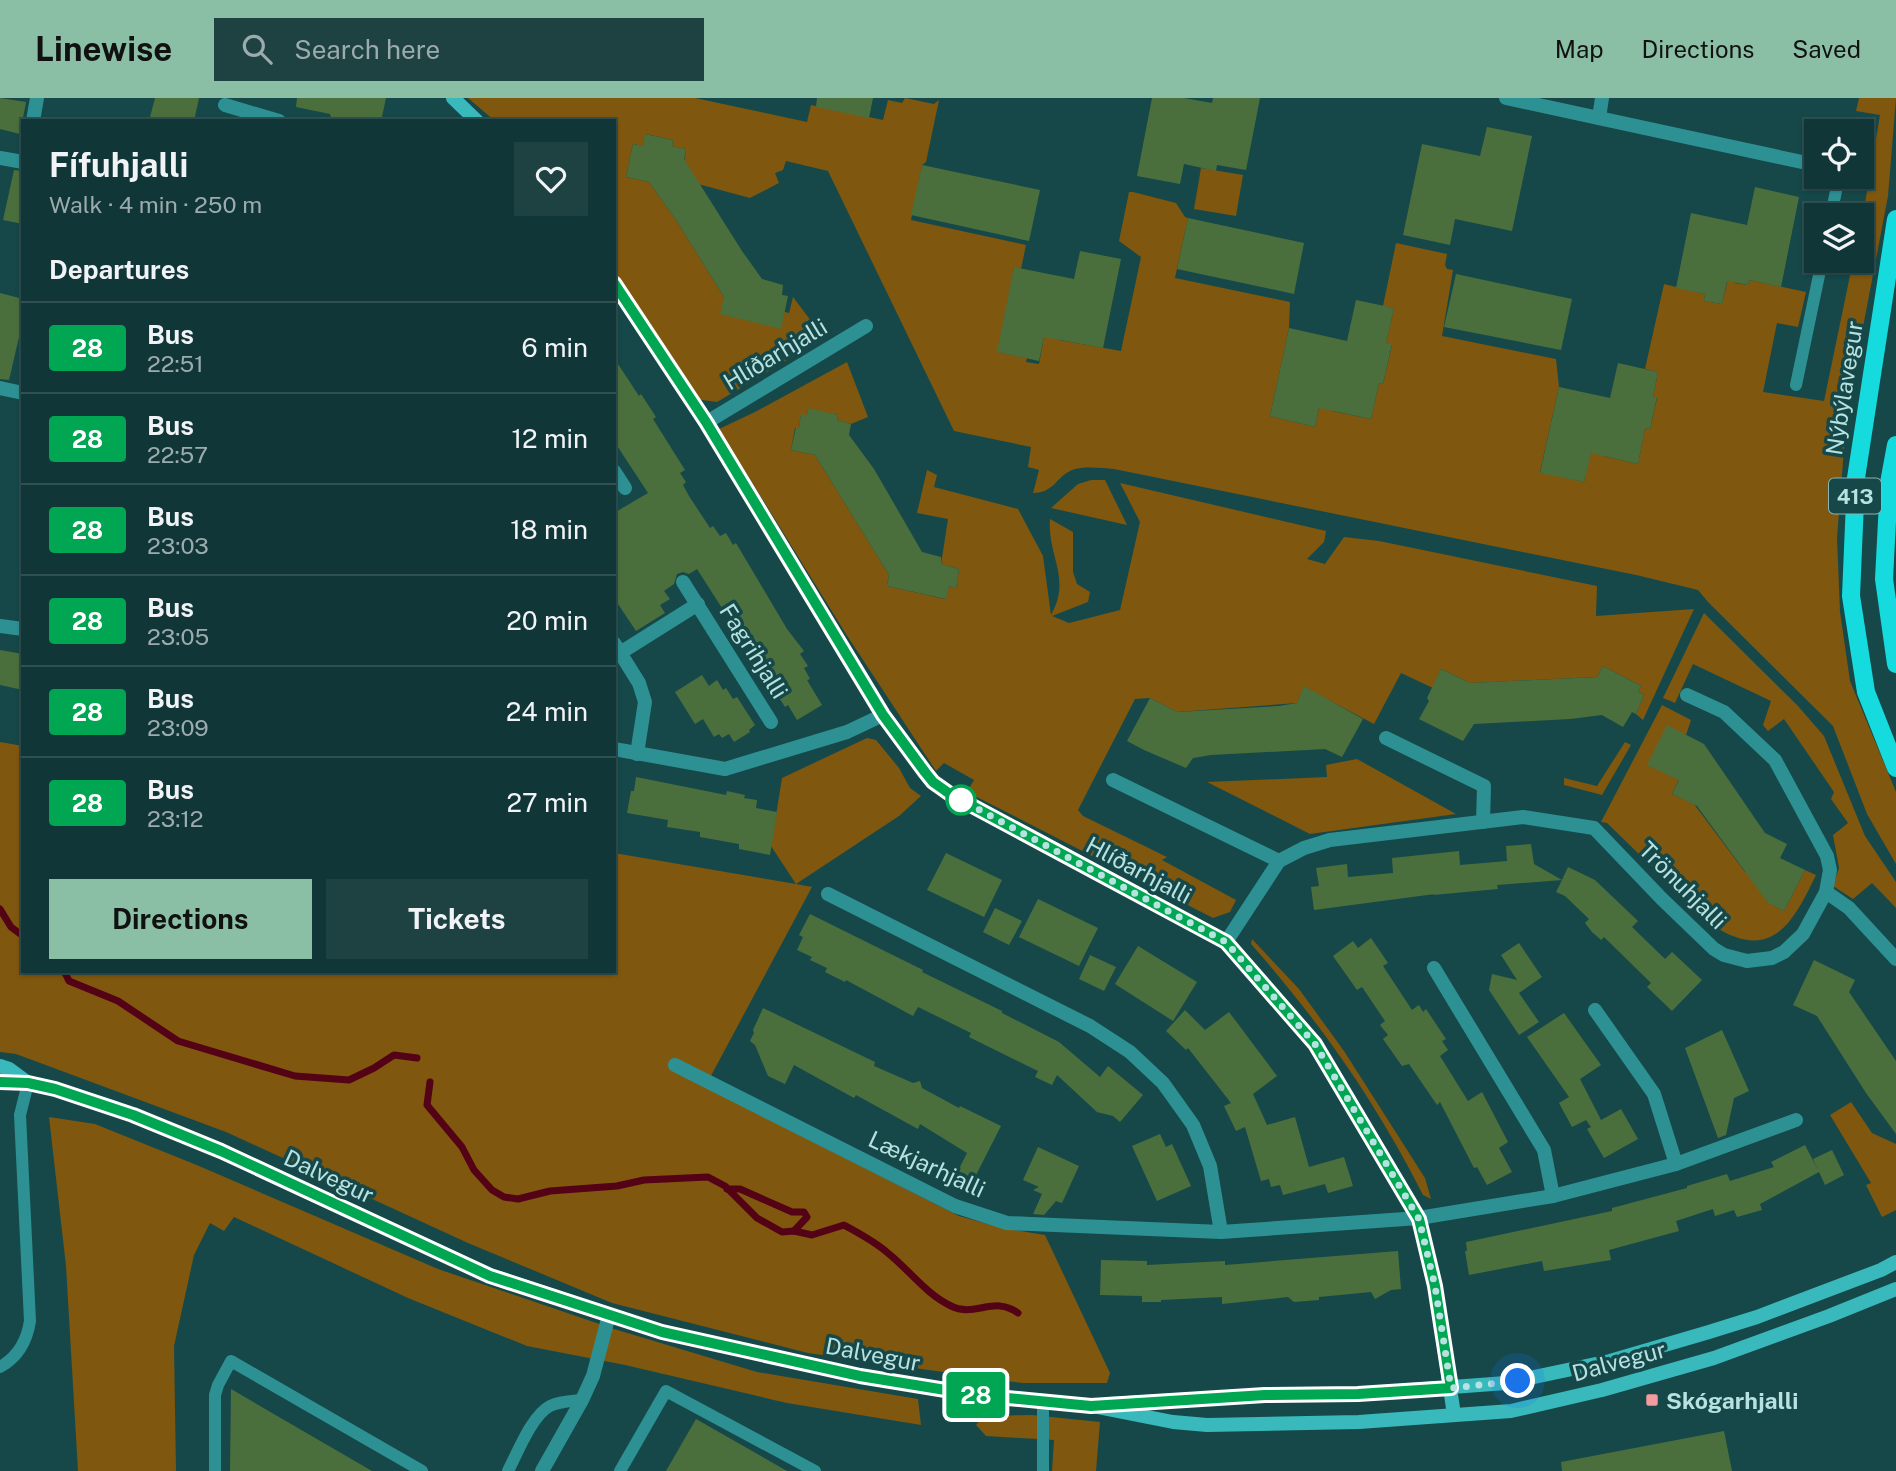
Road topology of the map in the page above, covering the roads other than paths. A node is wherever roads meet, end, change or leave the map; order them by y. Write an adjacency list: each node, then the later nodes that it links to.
1 (37, 98): 8 (street)
2 (453, 98): 9 (street)
3 (1506, 98): 7 (street)
4 (1602, 98): 7 (street)
5 (225, 105): 6 (street)
6 (259, 118)
7 (1599, 118): 12 (street)
8 (33, 119)
9 (475, 119)
10 (0, 158): 11 (street)
11 (21, 162)
12 (1804, 162)
13 (1896, 219): 36 (main road, Nýbýlavegur / 413)
14 (1820, 273): 17 (lane)
15 (616, 286): 20 (street, Hlíðarhjalli)
16 (866, 326): 20 (street, Hlíðarhjalli)
17 (1796, 386)
18 (0, 388): 19 (street)
19 (21, 393)
20 (706, 422): 31 (street, Hlíðarhjalli)
21 (1896, 445): 29 (main road, 413)
22 (616, 474): 23 (street)
23 (625, 488)
24 (683, 582): 25 (street, Fagrihjalli)
25 (698, 604): 28 (street, Fagrihjalli); 32 (street, Fagrihjalli)
26 (0, 626): 27 (street)
27 (21, 629)
28 (617, 648): 35 (street, Fagrihjalli)
29 (1896, 664)
30 (1687, 695): 40 (street, Trönuhjalli)
31 (883, 715): 35 (street); 42 (street, Hlíðarhjalli)
32 (771, 722)
33 (1386, 738): 38 (street)
34 (616, 749): 35 (street)
35 (637, 754)
36 (1896, 768)
37 (1113, 780): 39 (street)
38 (1483, 822): 39 (street, Trönuhjalli); 40 (street, Trönuhjalli)
39 (1279, 861): 42 (street)
40 (1826, 892): 43 (street)
41 (828, 894): 54 (street)
42 (1226, 942): 53 (street, Hlíðarhjalli)
43 (1896, 959)
44 (1434, 968): 52 (street)
45 (1595, 1010): 51 (street)
46 (675, 1065): 54 (street, Lækjarhjalli)
47 (0, 1066): 49 (street, Dalvegur)
48 (0, 1082): 49 (street, Dalvegur)
49 (28, 1083): 57 (street, Dalvegur); 58 (lane)
50 (1796, 1120): 51 (street)
51 (1676, 1164): 52 (street)
52 (1553, 1196): 53 (street)
53 (1419, 1219): 54 (street, Lækjarhjalli); 59 (street, Hlíðarhjalli)
54 (1221, 1232)
55 (1896, 1262): 59 (street, Dalvegur)
56 (1896, 1289): 63 (street, Dalvegur)
57 (610, 1315): 60 (street); 61 (street, Dalvegur)
58 (0, 1367)
59 (1451, 1388): 62 (street, Dalvegur); 63 (street, Hlíðarhjalli)
60 (582, 1401): 64 (street); 67 (lane)
61 (1042, 1401): 62 (street, Dalvegur); 70 (lane)
62 (1091, 1406): 63 (street, Dalvegur)
63 (1454, 1415)
64 (548, 1469)
65 (215, 1471): 66 (lane)
66 (422, 1471)
67 (508, 1471)
68 (620, 1471): 69 (lane)
69 (815, 1471)
70 (1044, 1471)

